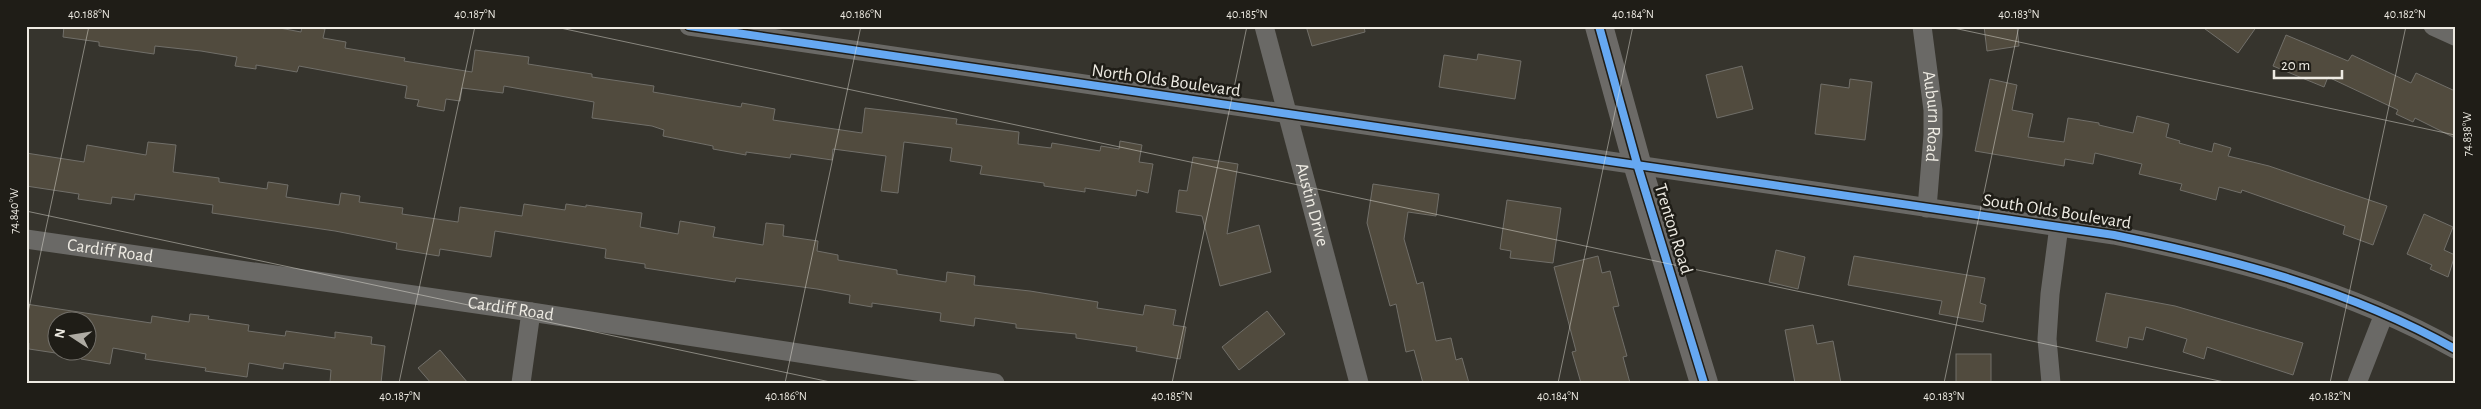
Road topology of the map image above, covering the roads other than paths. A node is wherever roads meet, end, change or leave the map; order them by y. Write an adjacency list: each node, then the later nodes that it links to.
1 (689, 26): 7 (street, North Olds Boulevard)
2 (1264, 26): 7 (street, Austin Drive)
3 (1599, 26): 8 (main road, Trenton Road)
4 (1922, 26): 9 (street, Auburn Road)
5 (2434, 26): 6 (street)
6 (2455, 36)
7 (1286, 114): 8 (street, North Olds Boulevard); 17 (street, Austin Drive)
8 (1638, 167): 9 (street, South Olds Boulevard); 18 (main road, Trenton Road)
9 (1927, 208): 10 (street, South Olds Boulevard)
10 (2059, 226): 13 (street, South Olds Boulevard); 19 (street)
11 (26, 239): 12 (street, Cardiff Road)
12 (531, 312): 15 (street); 16 (street, Cardiff Road)
13 (2384, 314): 14 (street, South Olds Boulevard); 20 (street)
14 (2455, 349)
15 (521, 383)
16 (996, 383)
17 (1359, 383)
18 (1704, 383)
19 (2050, 383)
20 (2357, 383)

